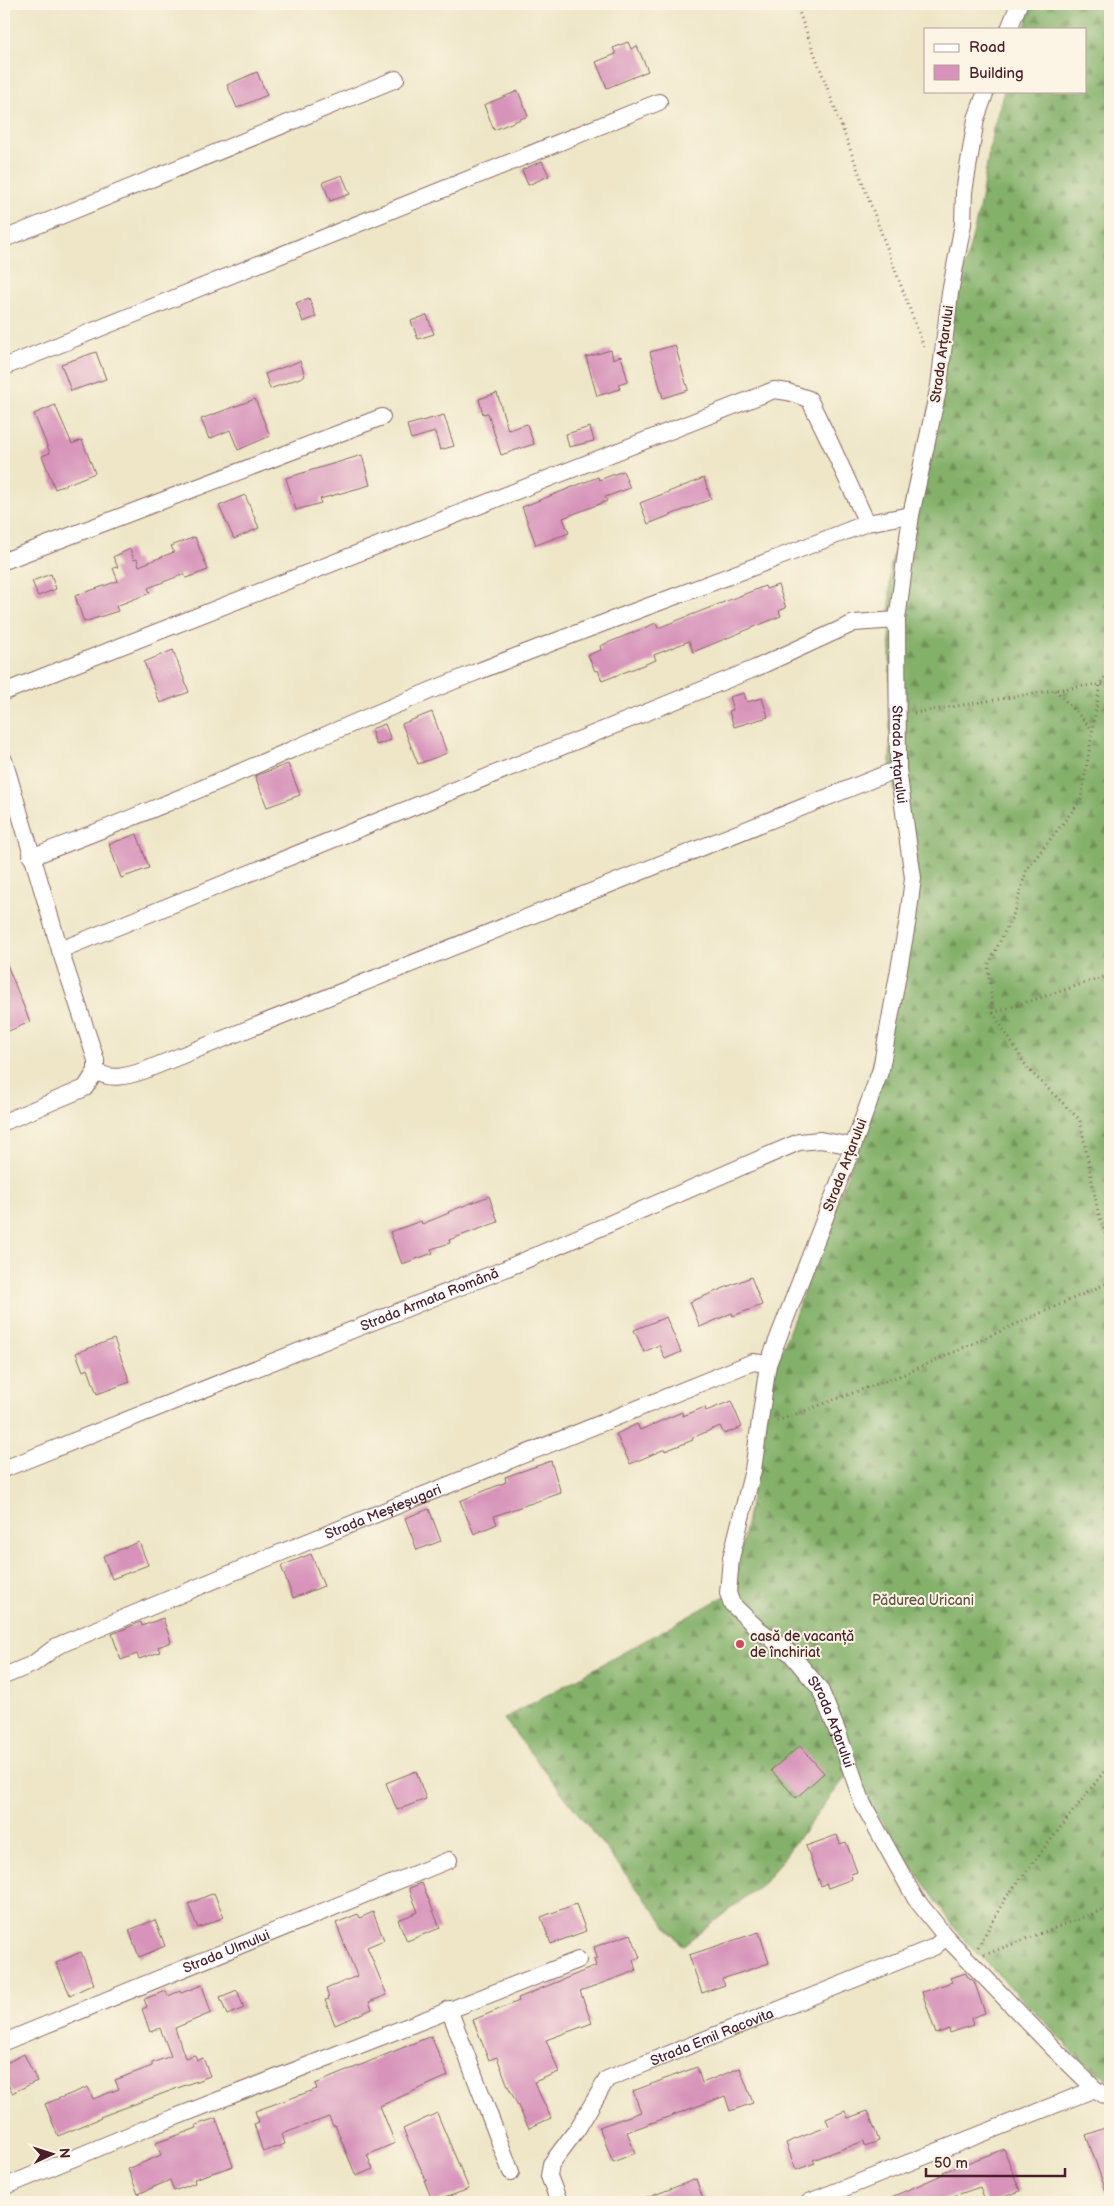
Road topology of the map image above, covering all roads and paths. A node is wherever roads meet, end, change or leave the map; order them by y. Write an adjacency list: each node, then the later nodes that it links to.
1 (796, 4): 8 (path)
2 (1019, 4): 3 (street)
3 (1009, 28)
4 (396, 79): 7 (street)
5 (986, 92): 11 (street, Strada Arțarului)
6 (659, 102): 9 (street)
7 (4, 239)
8 (928, 358)
9 (4, 367)
10 (382, 417): 13 (street)
11 (911, 516): 12 (street); 14 (street, Strada Arțarului)
12 (867, 523): 19 (street); 24 (street)
13 (4, 561)
14 (897, 620): 20 (street, Strada Arțarului); 25 (street)
15 (1110, 669): 16 (path)
16 (1100, 684): 17 (path); 18 (path); 21 (path)
17 (1110, 687)
18 (1055, 690): 20 (path); 21 (path)
19 (4, 692)
20 (898, 715): 23 (street, Strada Arțarului)
21 (1093, 730): 27 (path)
22 (4, 760): 24 (street)
23 (898, 768): 28 (street); 30 (street, Strada Arțarului)
24 (31, 857): 25 (street)
25 (60, 950): 28 (street)
26 (1110, 975): 27 (path)
27 (993, 1013): 31 (path)
28 (96, 1071): 29 (street)
29 (4, 1122)
30 (854, 1146): 33 (street, Strada Arțarului); 35 (street, Strada Armata Română)
31 (1110, 1248)
32 (1110, 1282): 34 (path)
33 (768, 1364): 34 (street, Strada Arțarului); 36 (street, Strada Meșteșugari)
34 (760, 1427): 40 (street, Strada Arțarului)
35 (4, 1469)
36 (4, 1676)
37 (1110, 1764): 42 (path)
38 (449, 1860): 44 (street, Strada Ulmului)
39 (1110, 1907): 42 (path)
40 (946, 1937): 42 (street, Strada Arțarului); 49 (street, Strada Emil Racovita)
41 (578, 1960): 43 (street)
42 (970, 1960): 45 (street, Strada Arțarului)
43 (449, 2009): 47 (street); 48 (street)
44 (4, 2042)
45 (1094, 2089): 46 (street, Strada Arțarului); 50 (street)
46 (1110, 2099)
47 (511, 2172)
48 (4, 2187)
49 (559, 2202)
50 (809, 2202)

